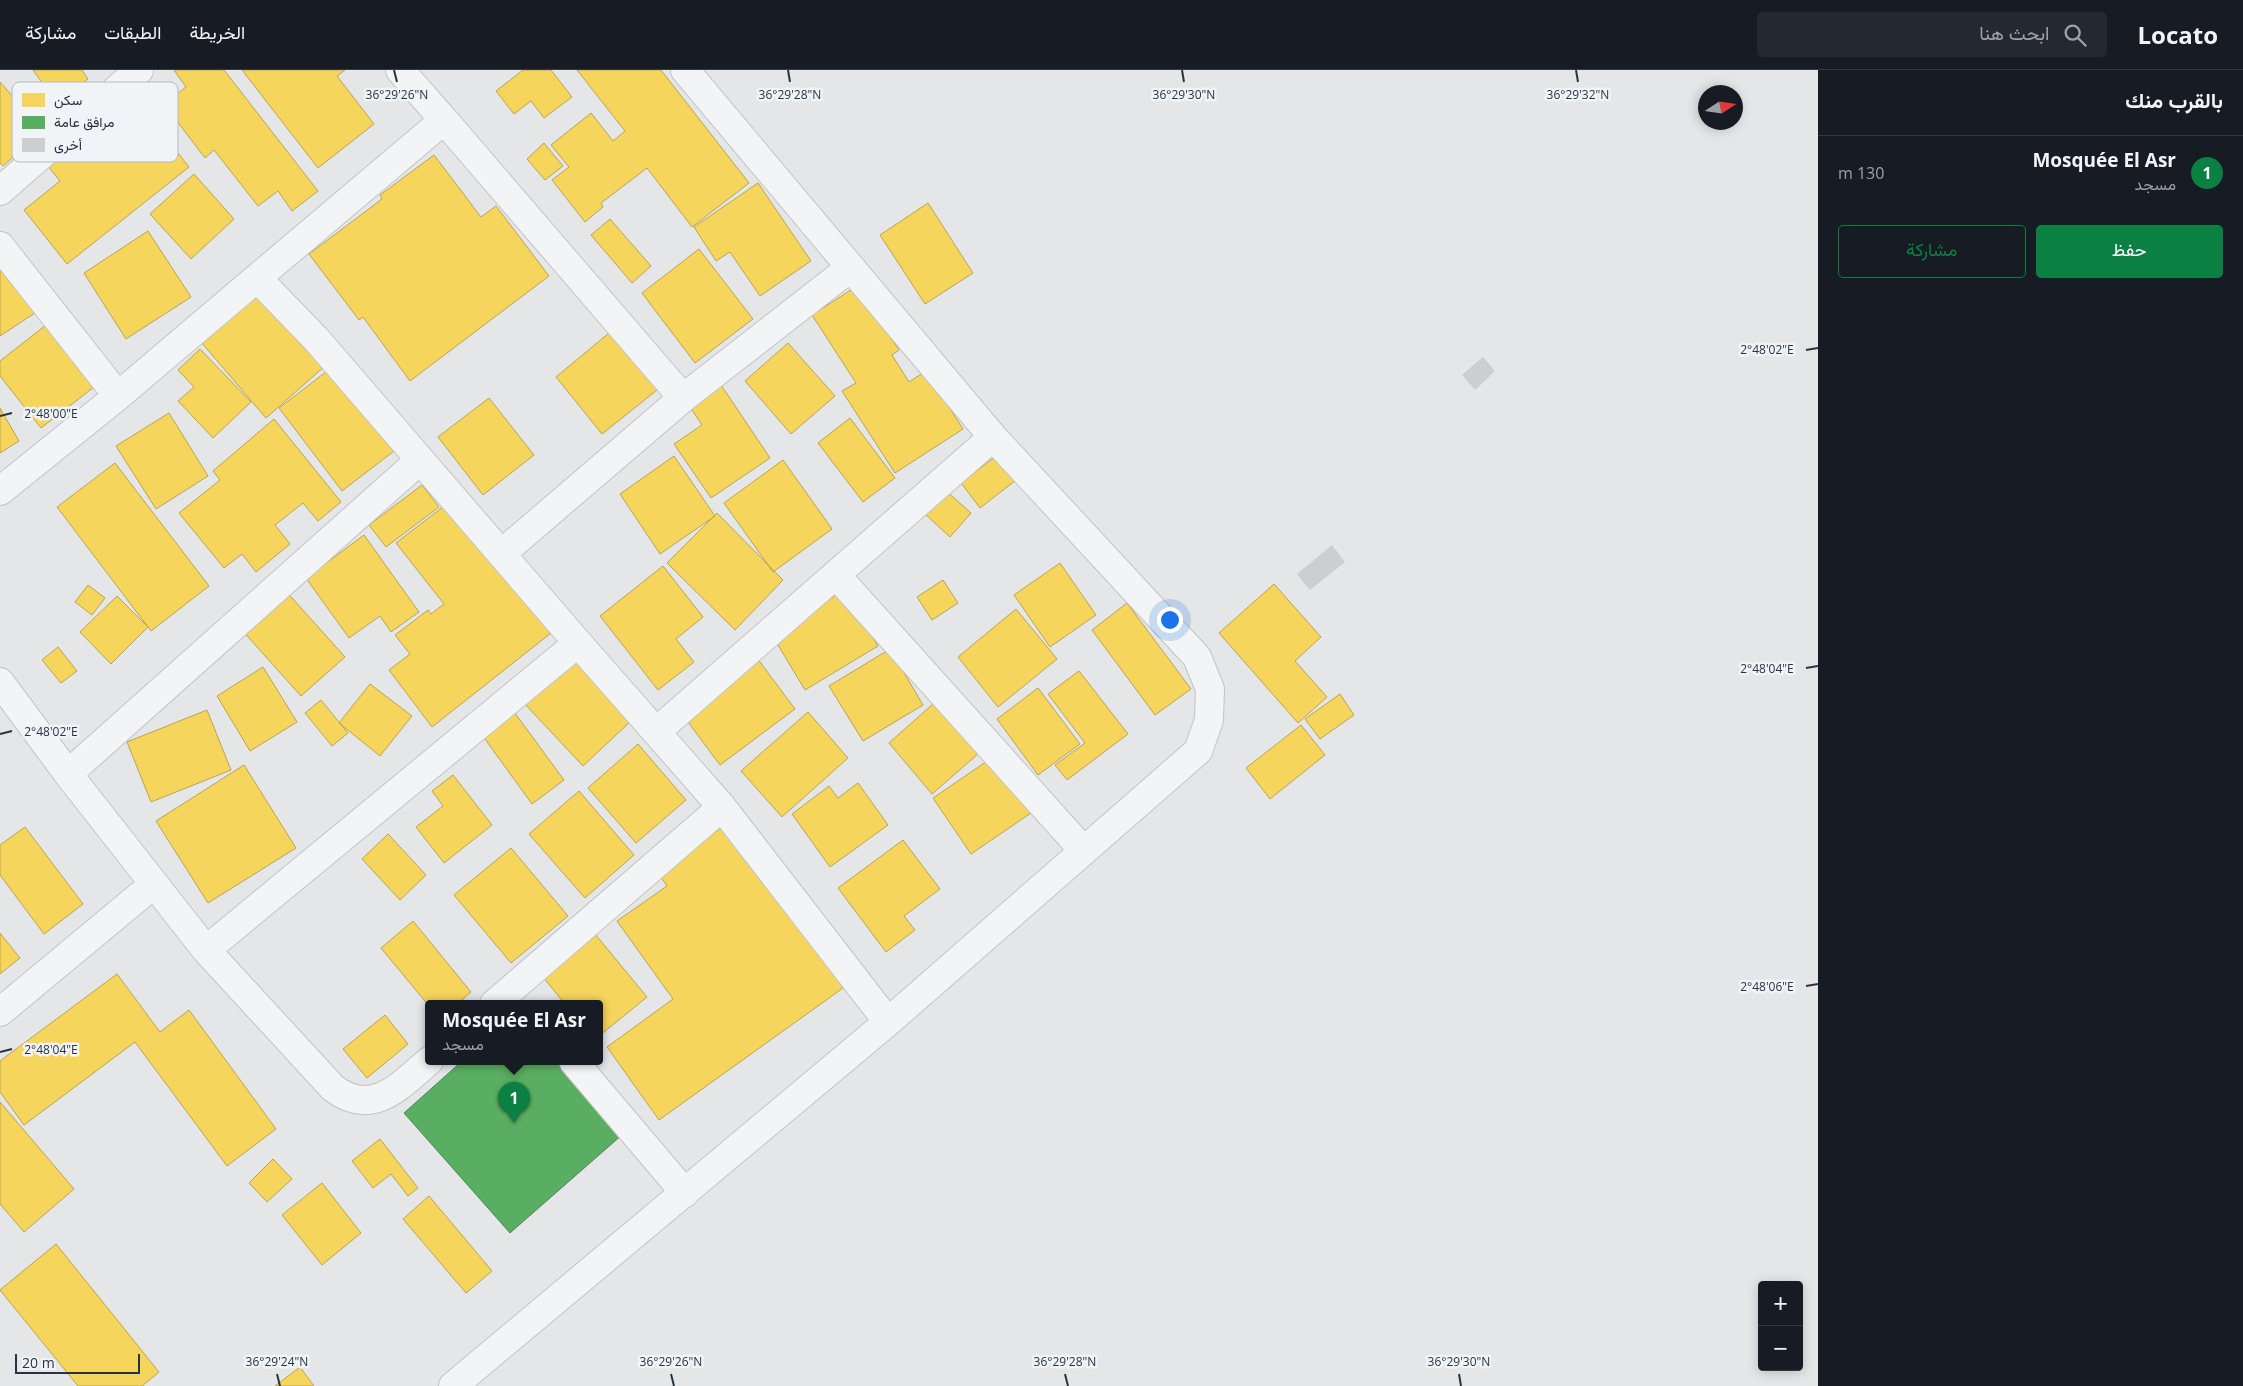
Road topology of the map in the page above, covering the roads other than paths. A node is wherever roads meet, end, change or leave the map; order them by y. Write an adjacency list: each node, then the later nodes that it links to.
1 (139, 70): 4 (street)
2 (400, 70): 5 (street)
3 (685, 70): 9 (street)
4 (125, 82)
5 (444, 120): 10 (street); 12 (street)
6 (33, 162): 7 (street)
7 (0, 191)
8 (0, 246): 11 (street)
9 (850, 268): 12 (street); 13 (street)
10 (257, 278): 11 (street); 14 (street)
11 (118, 396): 15 (street)
12 (683, 398): 16 (street)
13 (993, 437): 17 (street); 23 (street)
14 (420, 460): 16 (street); 21 (street)
15 (0, 491)
16 (501, 554): 18 (street)
17 (836, 575): 20 (street); 23 (street)
18 (578, 643): 20 (street); 25 (street)
19 (0, 682): 21 (street)
20 (657, 731): 22 (street)
21 (68, 774): 24 (street)
22 (722, 807): 26 (street); 28 (street)
23 (1084, 851): 28 (street)
24 (154, 884): 25 (street); 27 (street)
25 (206, 950): 29 (street)
26 (511, 999)
27 (0, 1012)
28 (888, 1022): 31 (street)
29 (425, 1064)
30 (577, 1065): 31 (street)
31 (685, 1193): 32 (street)
32 (453, 1386)

